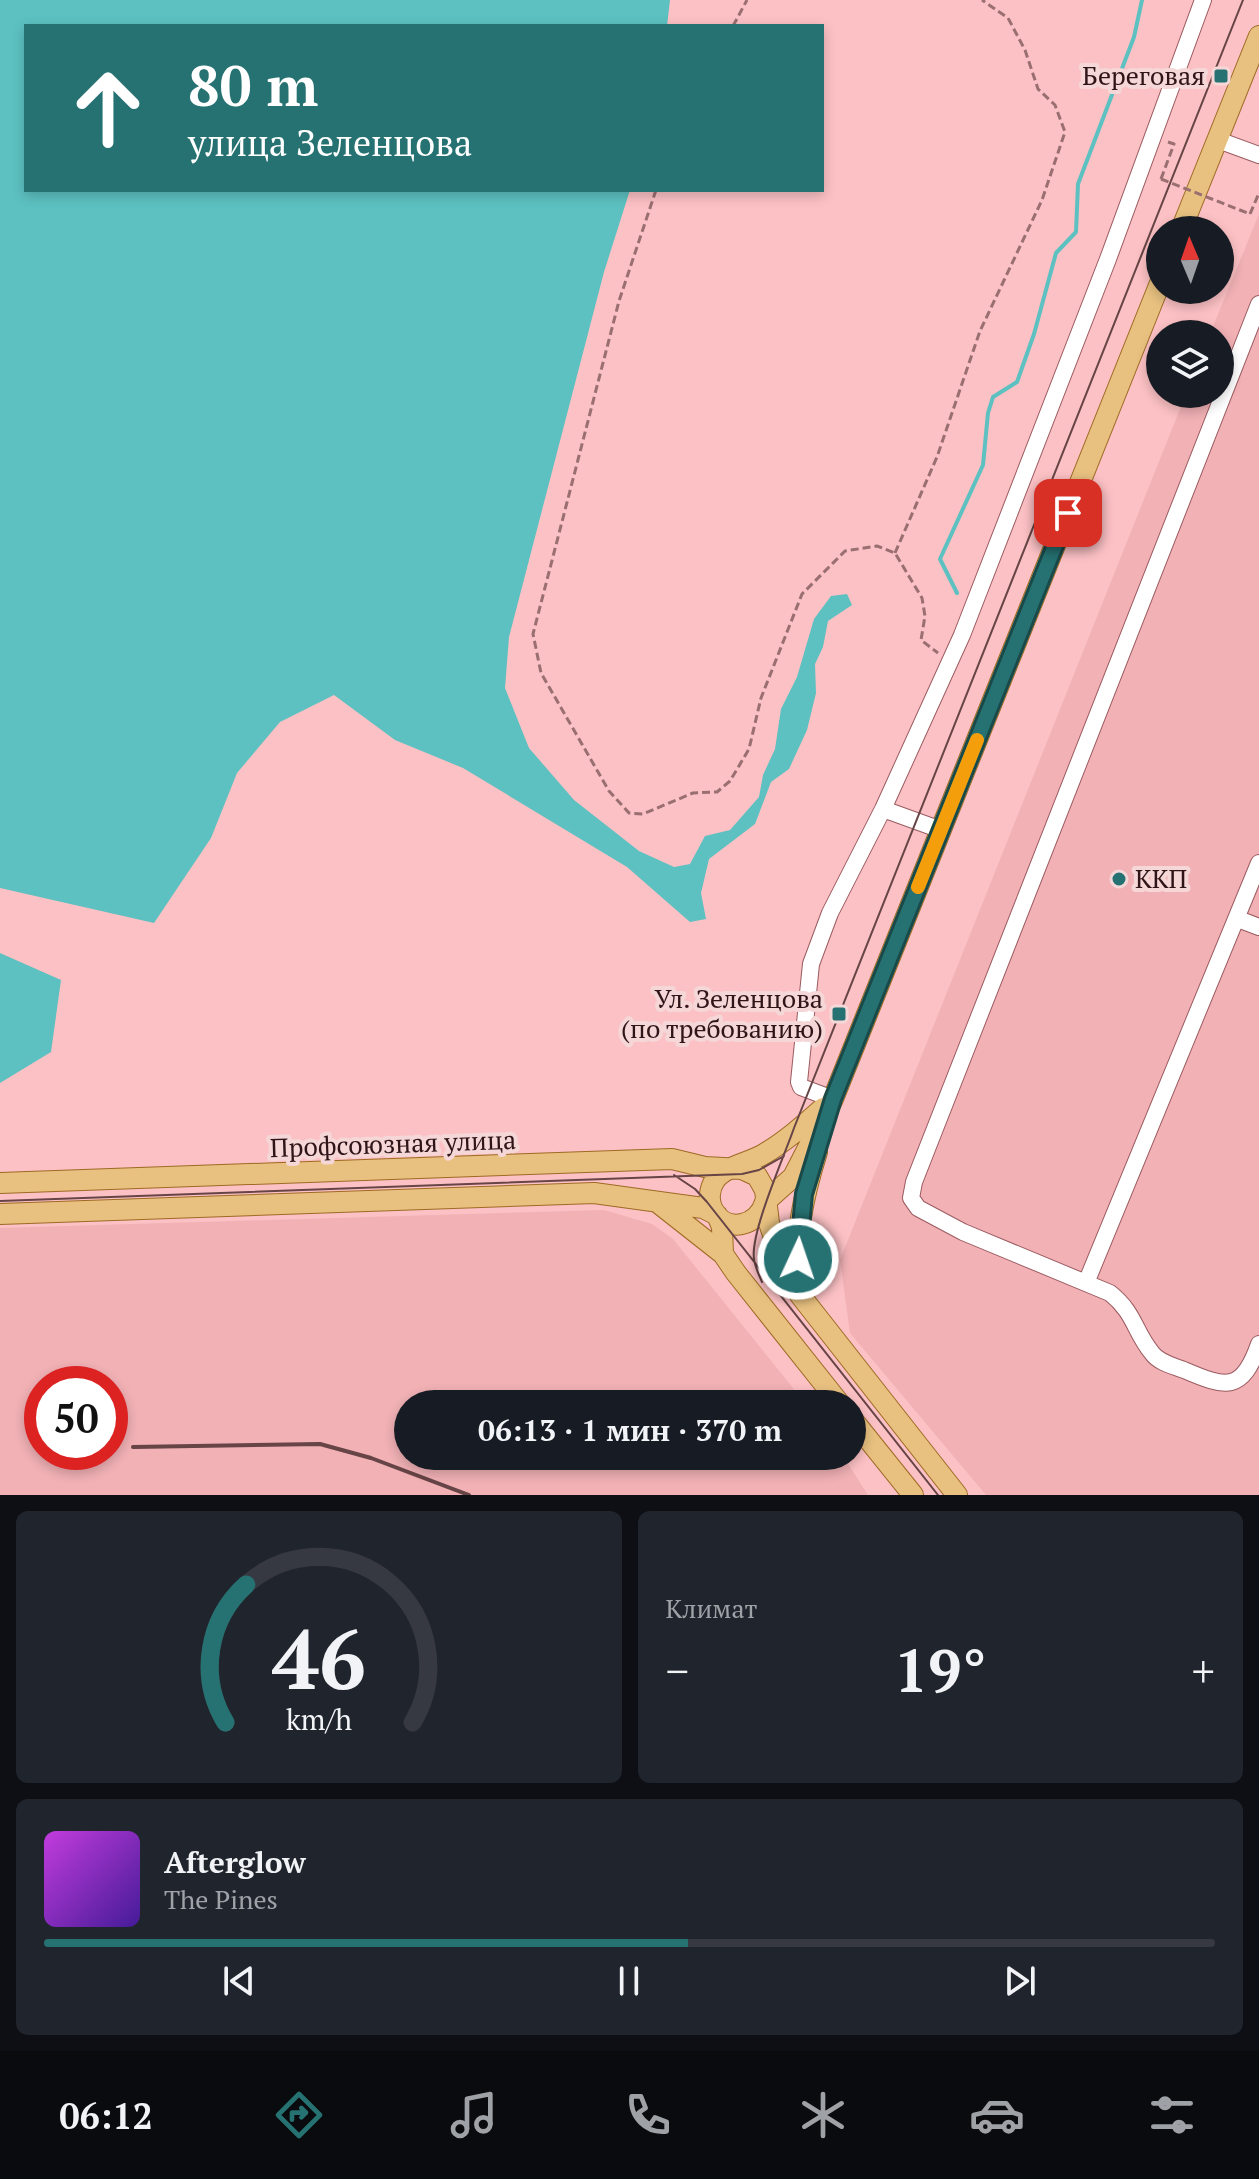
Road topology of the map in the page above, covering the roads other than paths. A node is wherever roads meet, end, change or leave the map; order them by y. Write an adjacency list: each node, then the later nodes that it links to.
1 (1203, 0): 8 (lane)
2 (1259, 36): 3 (main road)
3 (1218, 140): 4 (lane); 5 (main road)
4 (1259, 155)
5 (1187, 216)
6 (1152, 304): 9 (main road)
7 (1259, 304): 21 (lane)
8 (883, 809): 9 (lane); 13 (lane)
9 (941, 830): 13 (main road)
10 (1259, 863): 11 (lane)
11 (1238, 919): 12 (lane); 21 (lane)
12 (1259, 927)
13 (833, 1099): 14 (main road); 17 (main road); 22 (main road)
14 (732, 1169): 15 (main road, Профсоюзная улица); 17 (main road, Профсоюзная улица); 19 (main road)
15 (0, 1183)
16 (654, 1200): 18 (main road); 19 (main road); 20 (main road)
17 (765, 1204): 19 (main road); 22 (main road, Профсоюзная улица)
18 (0, 1214)
19 (717, 1215): 20 (main road)
20 (723, 1254): 24 (main road)
21 (1086, 1283): 23 (lane)
22 (800, 1295): 27 (main road, Профсоюзная улица)
23 (1259, 1344)
24 (829, 1390)
25 (866, 1436): 26 (main road)
26 (913, 1495)
27 (957, 1495)

